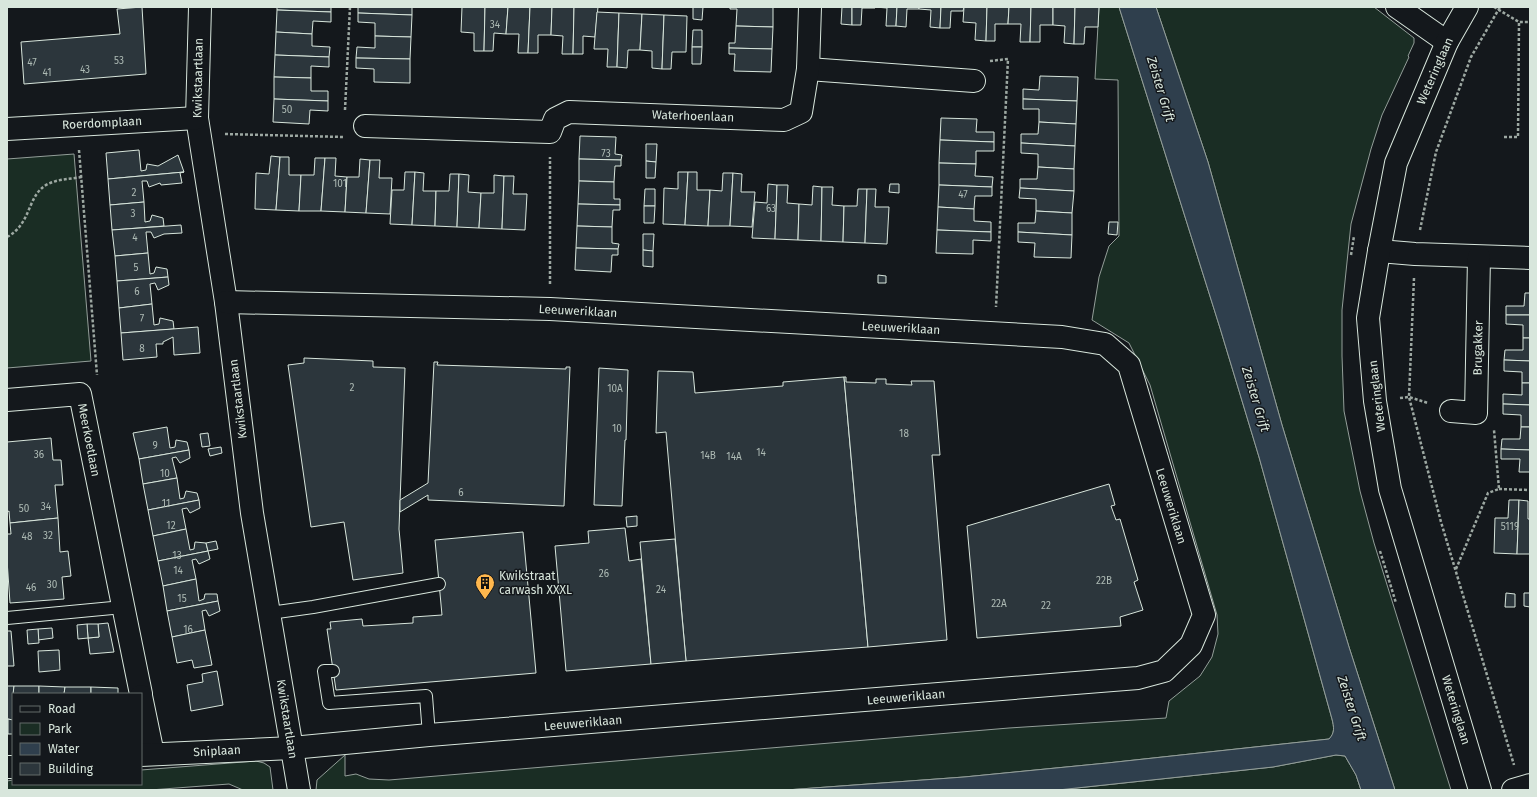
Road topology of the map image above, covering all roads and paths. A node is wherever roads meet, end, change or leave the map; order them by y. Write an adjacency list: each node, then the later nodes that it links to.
1 (200, 7): 14 (street, Kwikstaartlaan)
2 (350, 7): 12 (path)
3 (810, 7): 10 (street, Waterhoenlaan)
4 (1397, 7): 9 (street)
5 (1467, 7): 9 (street, Weteringlaan)
6 (1494, 7): 7 (path)
7 (1519, 22): 8 (path); 20 (path)
8 (1530, 22)
9 (1447, 42): 23 (street, Weteringlaan)
10 (808, 69): 11 (street); 18 (street, Waterhoenlaan)
11 (974, 81): 28 (path)
12 (344, 114)
13 (77, 125): 14 (street, Roerdomplaan); 16 (street, Roerdomplaan); 21 (path, Meerkoetlaan)
14 (198, 126): 19 (path); 26 (street, Kwikstaartlaan)
15 (365, 126): 18 (street); 19 (path)
16 (7, 129)
17 (344, 130): 19 (path)
18 (550, 132): 27 (path)
19 (343, 137)
20 (1504, 137)
21 (82, 177): 22 (path); 29 (path, Meerkoetlaan)
22 (7, 237)
23 (1379, 251): 24 (street); 31 (street, Weteringlaan)
24 (1479, 257): 25 (street); 33 (street, Brugakker)
25 (1530, 258)
26 (226, 302): 27 (street, Leeuweriklaan); 39 (street, Kwikstaartlaan)
27 (550, 309): 28 (street, Leeuweriklaan)
28 (994, 333): 44 (street, Leeuweriklaan)
29 (80, 394): 30 (street); 38 (street, Meerkoetlaan)
30 (7, 400)
31 (1375, 401): 32 (path); 49 (street, Weteringlaan)
32 (1451, 411): 33 (street)
33 (1476, 413): 34 (path)
34 (1499, 488): 35 (path); 36 (path)
35 (1530, 490)
36 (1456, 569)
37 (439, 584): 39 (lane)
38 (123, 607): 40 (lane); 42 (street, Meerkoetlaan)
39 (270, 613): 45 (street, Kwikstaartlaan)
40 (7, 618)
41 (333, 671): 44 (lane)
42 (141, 693)
43 (142, 705): 46 (street, Meerkoetlaan)
44 (429, 735): 45 (street, Leeuweriklaan)
45 (292, 748): 46 (street, Sniplaan); 48 (street, Kwikstaartlaan)
46 (147, 755)
47 (1530, 785): 50 (street)
48 (299, 790)
49 (1480, 790)
50 (1513, 790)

